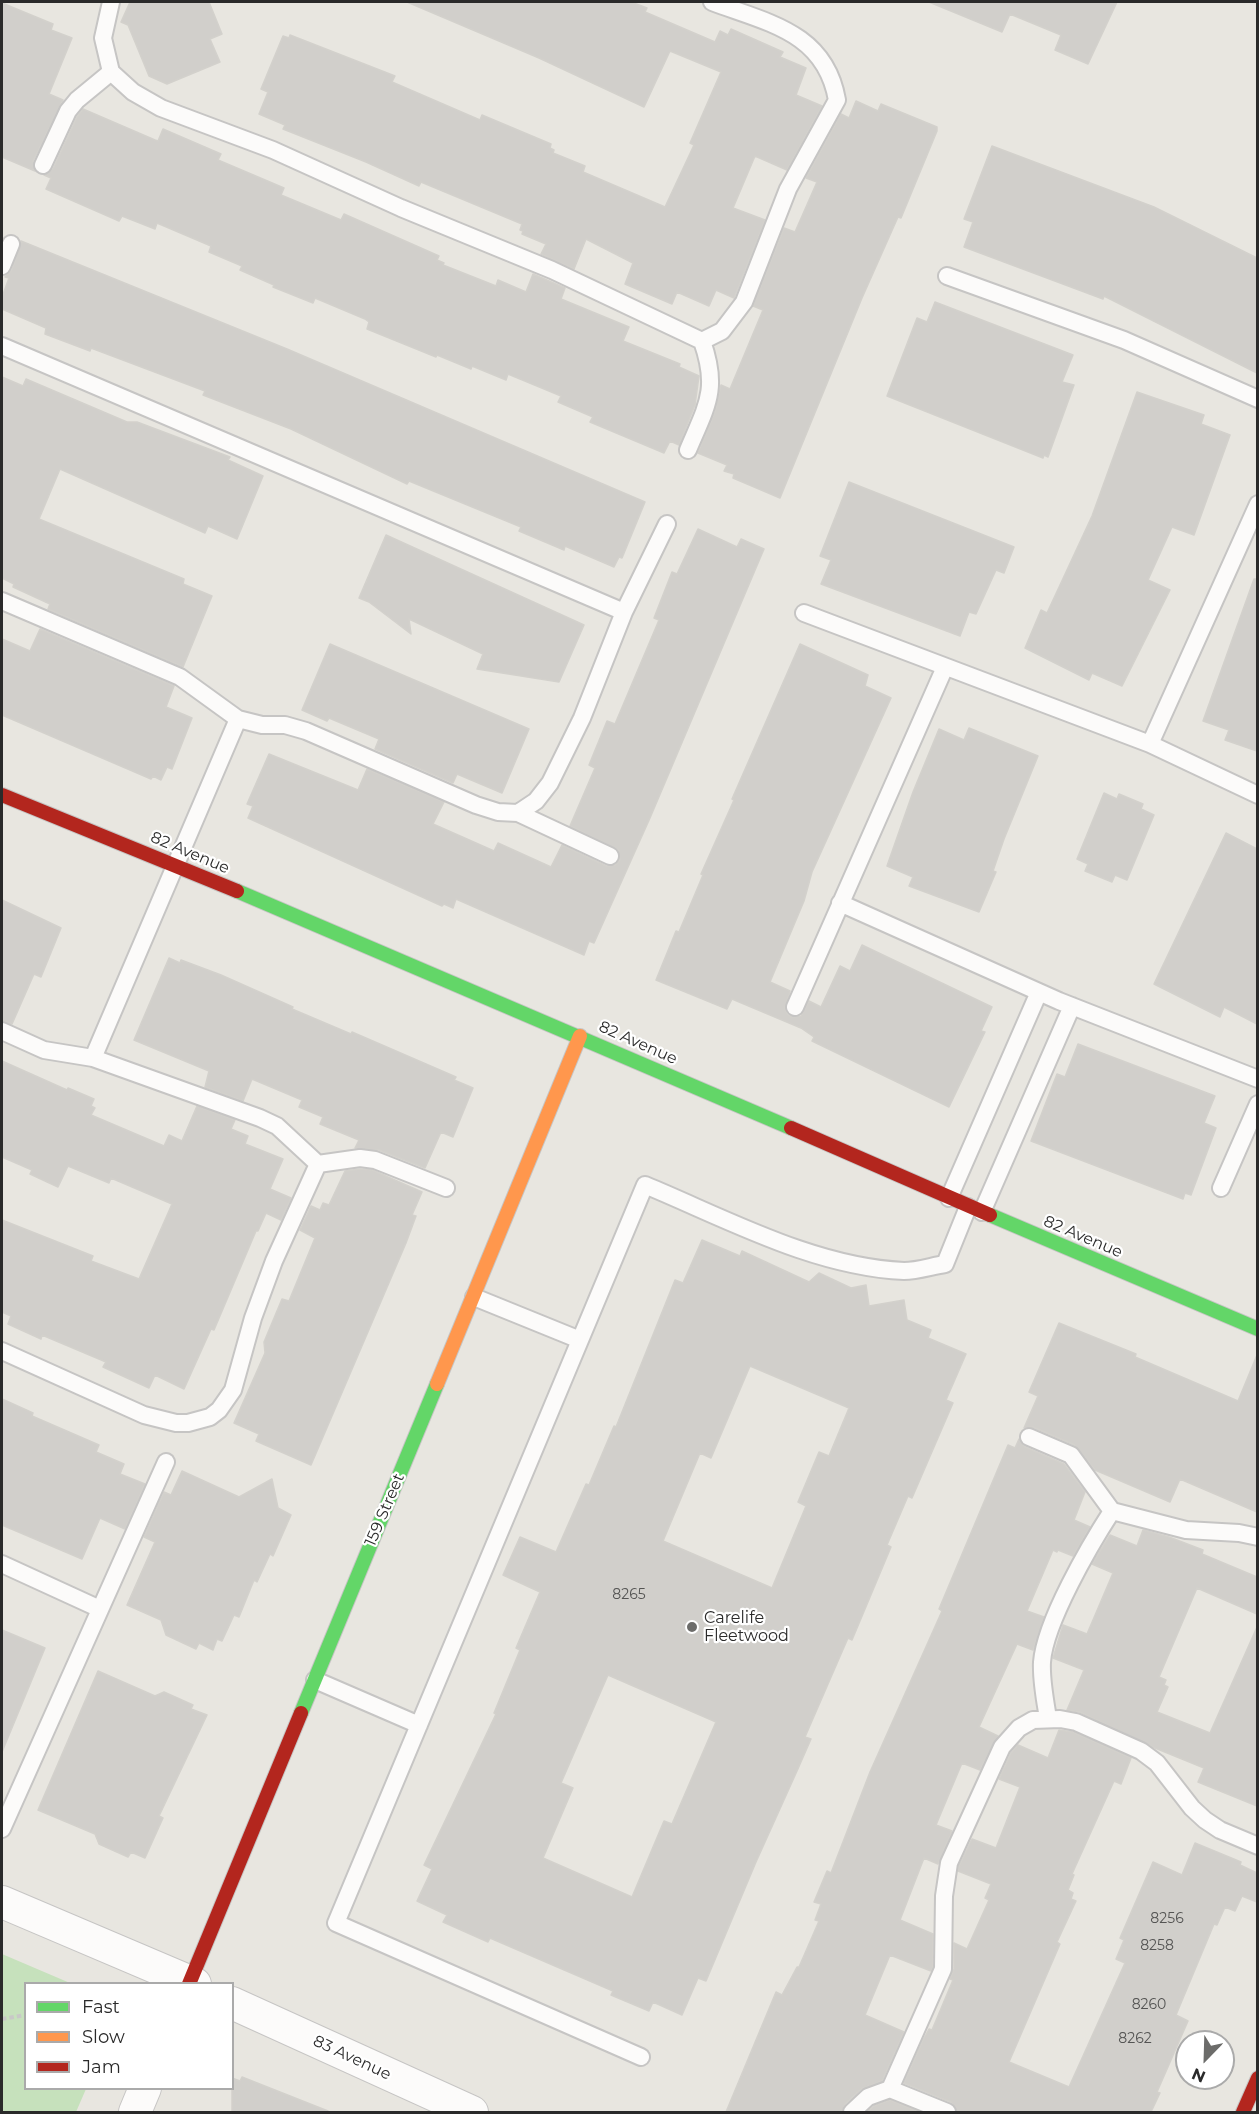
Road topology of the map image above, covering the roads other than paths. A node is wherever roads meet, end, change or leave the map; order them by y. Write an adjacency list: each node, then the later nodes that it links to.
1 (712, 2): 8 (lane)
2 (106, 3): 3 (lane)
3 (111, 72): 4 (lane); 8 (lane)
4 (43, 165)
5 (11, 244): 6 (lane)
6 (2, 266)
7 (947, 276): 10 (lane)
8 (702, 340): 11 (lane)
9 (2, 346): 15 (lane)
10 (1257, 399)
11 (688, 450)
12 (1257, 504): 19 (lane)
13 (667, 524): 15 (lane)
14 (2, 601): 18 (lane)
15 (624, 612): 22 (lane)
16 (804, 613): 17 (lane)
17 (945, 667): 19 (lane); 25 (lane)
18 (238, 719): 22 (lane); 24 (lane)
19 (1150, 744): 21 (lane)
20 (2, 795): 24 (street, 82 Avenue)
21 (1257, 795)
22 (518, 813): 23 (lane)
23 (610, 856)
24 (174, 865): 30 (street, 82 Avenue); 31 (lane)
25 (840, 903): 26 (lane); 28 (lane)
26 (1039, 992): 27 (lane); 37 (lane)
27 (1072, 1006): 32 (lane); 38 (lane)
28 (795, 1007)
29 (2, 1031): 31 (lane)
30 (580, 1036): 37 (street, 82 Avenue); 39 (street, 159 Street)
31 (93, 1058): 34 (lane)
32 (1257, 1079)
33 (1257, 1104): 36 (lane)
34 (318, 1164): 35 (lane); 42 (lane)
35 (446, 1188)
36 (1221, 1188)
37 (949, 1198): 38 (street, 82 Avenue)
38 (975, 1210): 40 (street, 82 Avenue); 41 (lane)
39 (474, 1297): 41 (lane); 49 (street, 159 Street)
40 (1257, 1329)
41 (580, 1340): 51 (lane)
42 (2, 1351)
43 (1029, 1437): 45 (lane)
44 (166, 1462): 48 (lane)
45 (1112, 1511): 46 (lane); 50 (lane)
46 (1257, 1537)
47 (2, 1564): 48 (lane)
48 (100, 1609): 52 (lane)
49 (315, 1680): 51 (lane); 56 (street, 159 Street)
50 (1048, 1718): 53 (lane); 60 (lane)
51 (419, 1725): 58 (lane)
52 (2, 1828)
53 (1257, 1846)
54 (2, 1902): 55 (street)
55 (189, 1982)
56 (191, 1982)
57 (234, 2004): 63 (street, 83 Avenue)
58 (641, 2057)
59 (1257, 2078): 66 (street)
60 (890, 2089): 64 (lane); 65 (lane)
61 (144, 2090): 62 (street)
62 (135, 2112)
63 (472, 2112)
64 (852, 2112)
65 (947, 2112)
66 (1243, 2112)

